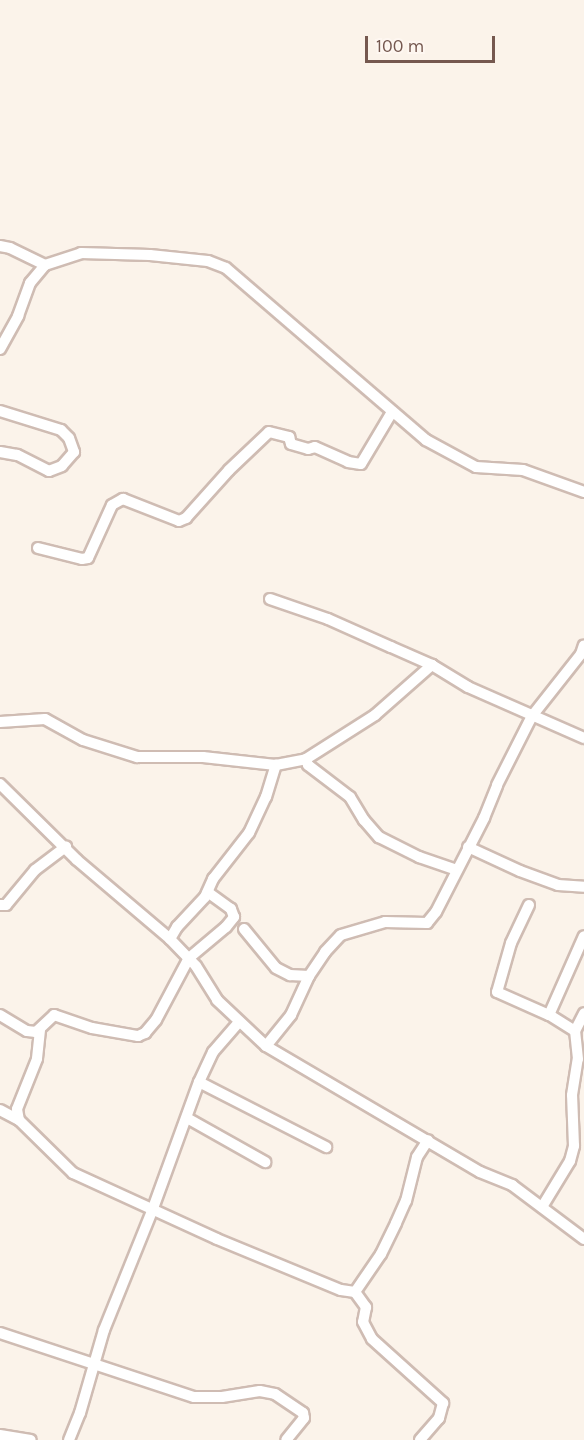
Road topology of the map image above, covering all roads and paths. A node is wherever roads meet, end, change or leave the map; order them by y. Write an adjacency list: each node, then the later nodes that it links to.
1 (0, 246): 2 (street)
2 (45, 265): 3 (street); 5 (street)
3 (0, 349)
4 (0, 411): 6 (street)
5 (392, 412): 7 (street); 8 (street)
6 (0, 452)
7 (584, 492)
8 (38, 549)
9 (270, 599): 11 (street)
10 (584, 645): 12 (street)
11 (432, 665): 12 (street); 15 (street)
12 (532, 716): 14 (street); 19 (street)
13 (0, 722): 16 (street)
14 (584, 738)
15 (306, 759): 16 (street); 20 (street)
16 (276, 765): 22 (street)
17 (0, 784): 18 (street)
18 (66, 847): 23 (street); 27 (street)
19 (468, 847): 20 (street); 21 (street)
20 (457, 870): 29 (street)
21 (584, 887)
22 (208, 892): 27 (street); 28 (street)
23 (0, 905)
24 (529, 905): 32 (street)
25 (244, 929): 29 (street)
26 (584, 936): 32 (street)
27 (170, 939): 28 (street)
28 (189, 958): 33 (street); 34 (street)
29 (309, 976): 36 (street)
30 (584, 1013): 35 (street)
31 (0, 1015): 34 (street)
32 (549, 1015): 35 (street)
33 (239, 1022): 36 (street); 38 (street)
34 (40, 1030): 41 (street)
35 (574, 1031): 37 (street)
36 (266, 1046): 42 (street)
37 (581, 1058): 45 (street)
38 (200, 1082): 40 (street); 43 (street)
39 (0, 1110): 41 (street)
40 (187, 1118): 44 (street); 46 (street)
41 (19, 1120): 46 (street)
42 (428, 1140): 45 (street); 48 (street)
43 (326, 1147)
44 (265, 1162)
45 (542, 1207): 47 (street)
46 (152, 1211): 48 (street); 50 (street)
47 (584, 1239)
48 (355, 1292): 55 (street)
49 (0, 1334): 50 (street)
50 (95, 1365): 53 (street); 54 (street)
51 (0, 1435): 52 (street)
52 (31, 1440)
53 (69, 1440)
54 (286, 1440)
55 (420, 1440)

